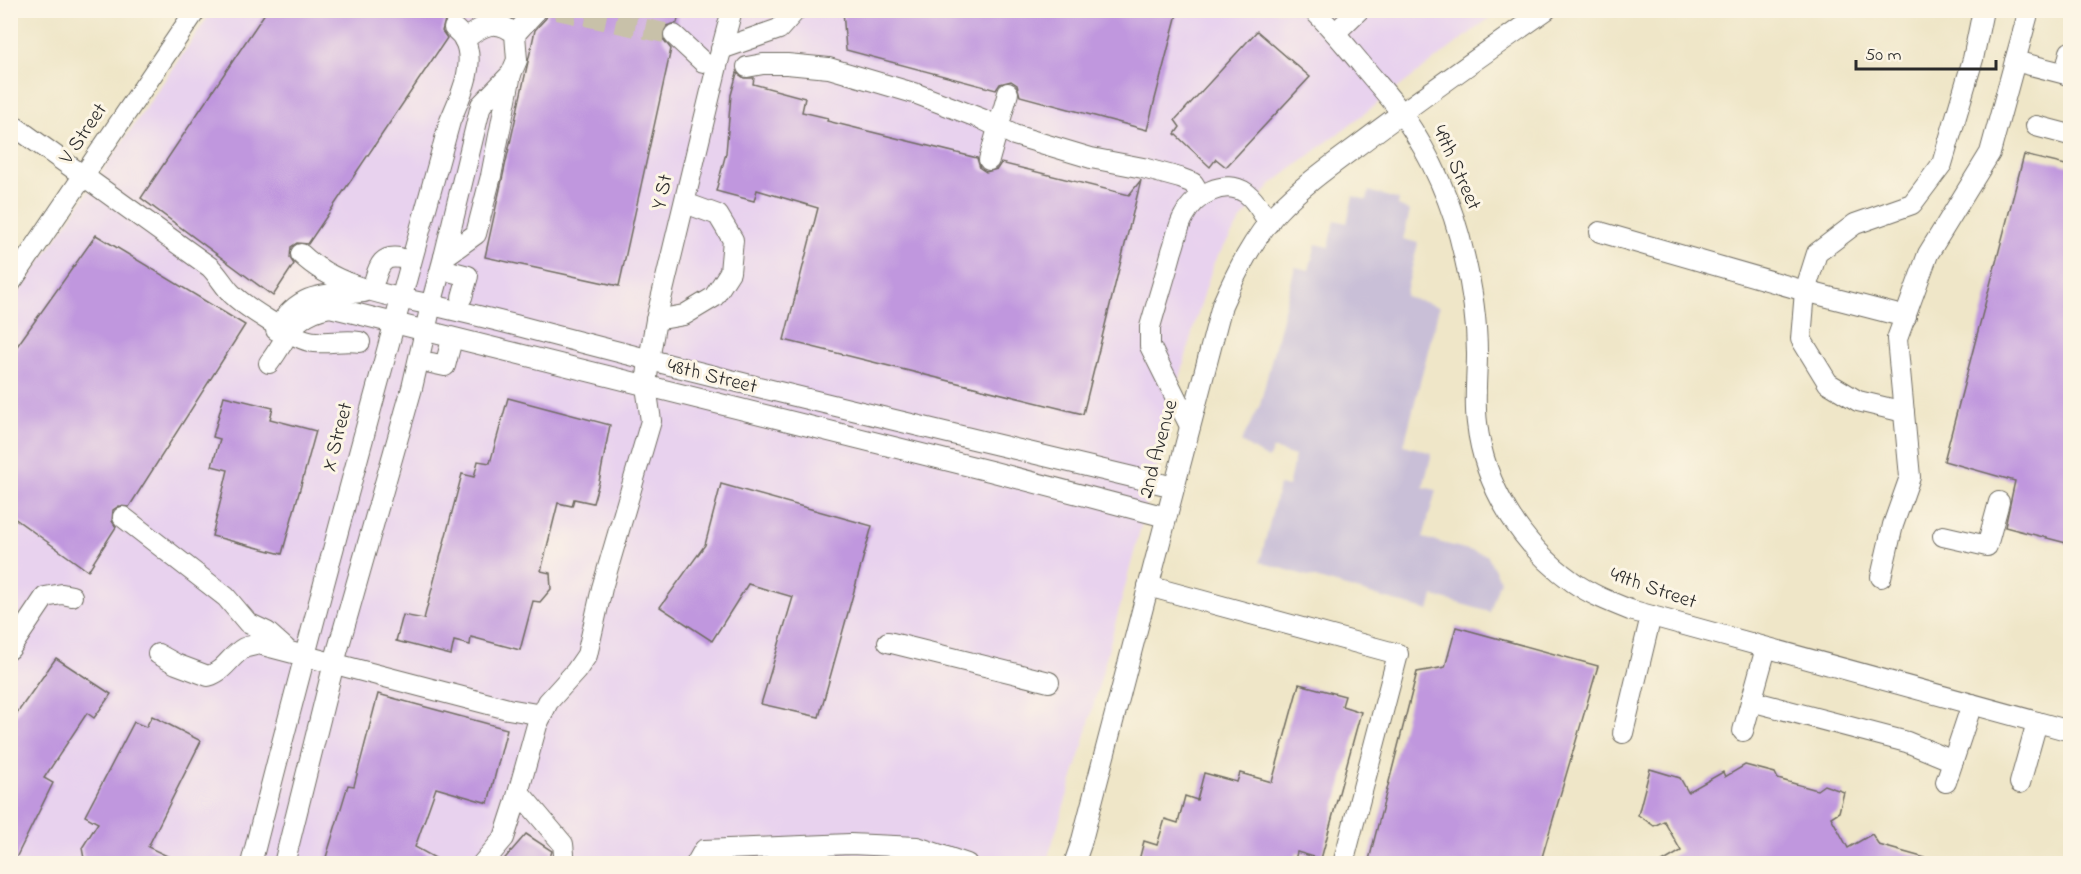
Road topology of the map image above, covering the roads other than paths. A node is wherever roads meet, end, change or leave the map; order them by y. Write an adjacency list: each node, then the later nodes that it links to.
1 (196, 10): 26 (street, V Street)
2 (537, 10): 11 (street)
3 (732, 10): 13 (street, Y St)
4 (796, 10): 13 (street)
5 (1313, 10): 10 (street, 49th Street)
6 (1359, 10): 10 (street)
7 (1546, 10): 20 (street, 2nd Avenue)
8 (1983, 10): 36 (street)
9 (2029, 10): 15 (street)
10 (1335, 33): 20 (street, 49th Street)
11 (514, 34): 33 (street); 38 (street, X Street)
12 (674, 35): 16 (street)
13 (721, 49): 28 (street, Y St)
14 (2070, 52): 18 (street)
15 (2015, 61): 18 (street); 40 (street)
16 (703, 62)
17 (739, 68): 23 (street)
18 (2068, 74)
19 (1008, 93): 23 (street)
20 (1401, 112): 29 (street, 2nd Avenue); 59 (street, 49th Street)
21 (10, 123): 26 (street)
22 (2036, 126): 24 (street)
23 (999, 128): 25 (street); 27 (street)
24 (2070, 135)
25 (989, 160)
26 (85, 175): 34 (street, V Street); 43 (street)
27 (1202, 196): 29 (street); 50 (street)
28 (685, 203): 41 (street, Y St); 41 (street)
29 (1269, 223): 50 (street, 2nd Avenue)
30 (1600, 232): 36 (street)
31 (301, 254): 35 (street, 48th Street)
32 (400, 258): 35 (street)
33 (447, 264): 37 (street); 39 (street)
34 (10, 284)
35 (374, 285): 38 (street, 48th Street); 43 (street)
36 (1805, 291): 40 (street); 49 (street)
37 (462, 297)
38 (400, 298): 39 (street, 48th Street); 42 (street, X Street)
39 (431, 305): 44 (street); 46 (street, 48th Street)
40 (1906, 317): 49 (street)
41 (656, 320): 46 (street, Y St)
42 (393, 322): 43 (street, 48th Street); 44 (street, 48th Street); 63 (street, X Street)
43 (284, 328): 45 (street); 47 (street, 48th Street)
44 (425, 329): 48 (street, 48th Street); 65 (street)
45 (364, 338)
46 (648, 360): 48 (street, Y St); 51 (street, 48th Street)
47 (269, 363)
48 (646, 386): 54 (street, 48th Street); 69 (street, Y St)
49 (1904, 412): 56 (street)
50 (1190, 426): 51 (street, 2nd Avenue)
51 (1174, 487): 54 (street, 2nd Avenue)
52 (1999, 502): 55 (street)
53 (123, 517): 63 (street)
54 (1166, 517): 57 (street, 2nd Avenue)
55 (1943, 536)
56 (1881, 577)
57 (1148, 586): 84 (street, 2nd Avenue); 85 (street)
58 (72, 596): 62 (street)
59 (1651, 616): 61 (street, 49th Street); 73 (street)
60 (888, 642): 66 (street)
61 (1766, 648): 67 (street); 68 (street, 49th Street)
62 (10, 649)
63 (295, 653): 64 (street); 65 (street); 79 (street, X Street)
64 (158, 654)
65 (334, 663): 69 (street); 80 (street)
66 (1048, 682)
67 (1751, 701): 71 (street); 74 (street)
68 (1972, 704): 70 (street, 49th Street); 74 (street)
69 (542, 715): 77 (street)
70 (2037, 722): 72 (street, 49th Street); 76 (street)
71 (1743, 731)
72 (2070, 731)
73 (1623, 733)
74 (1953, 761): 75 (street)
75 (1946, 782)
76 (2020, 783)
77 (519, 792): 78 (street); 81 (street)
78 (569, 863)
79 (251, 864)
80 (284, 864)
81 (482, 864)
82 (696, 864): 83 (street)
83 (967, 864)
84 (1074, 864)
85 (1343, 864)

